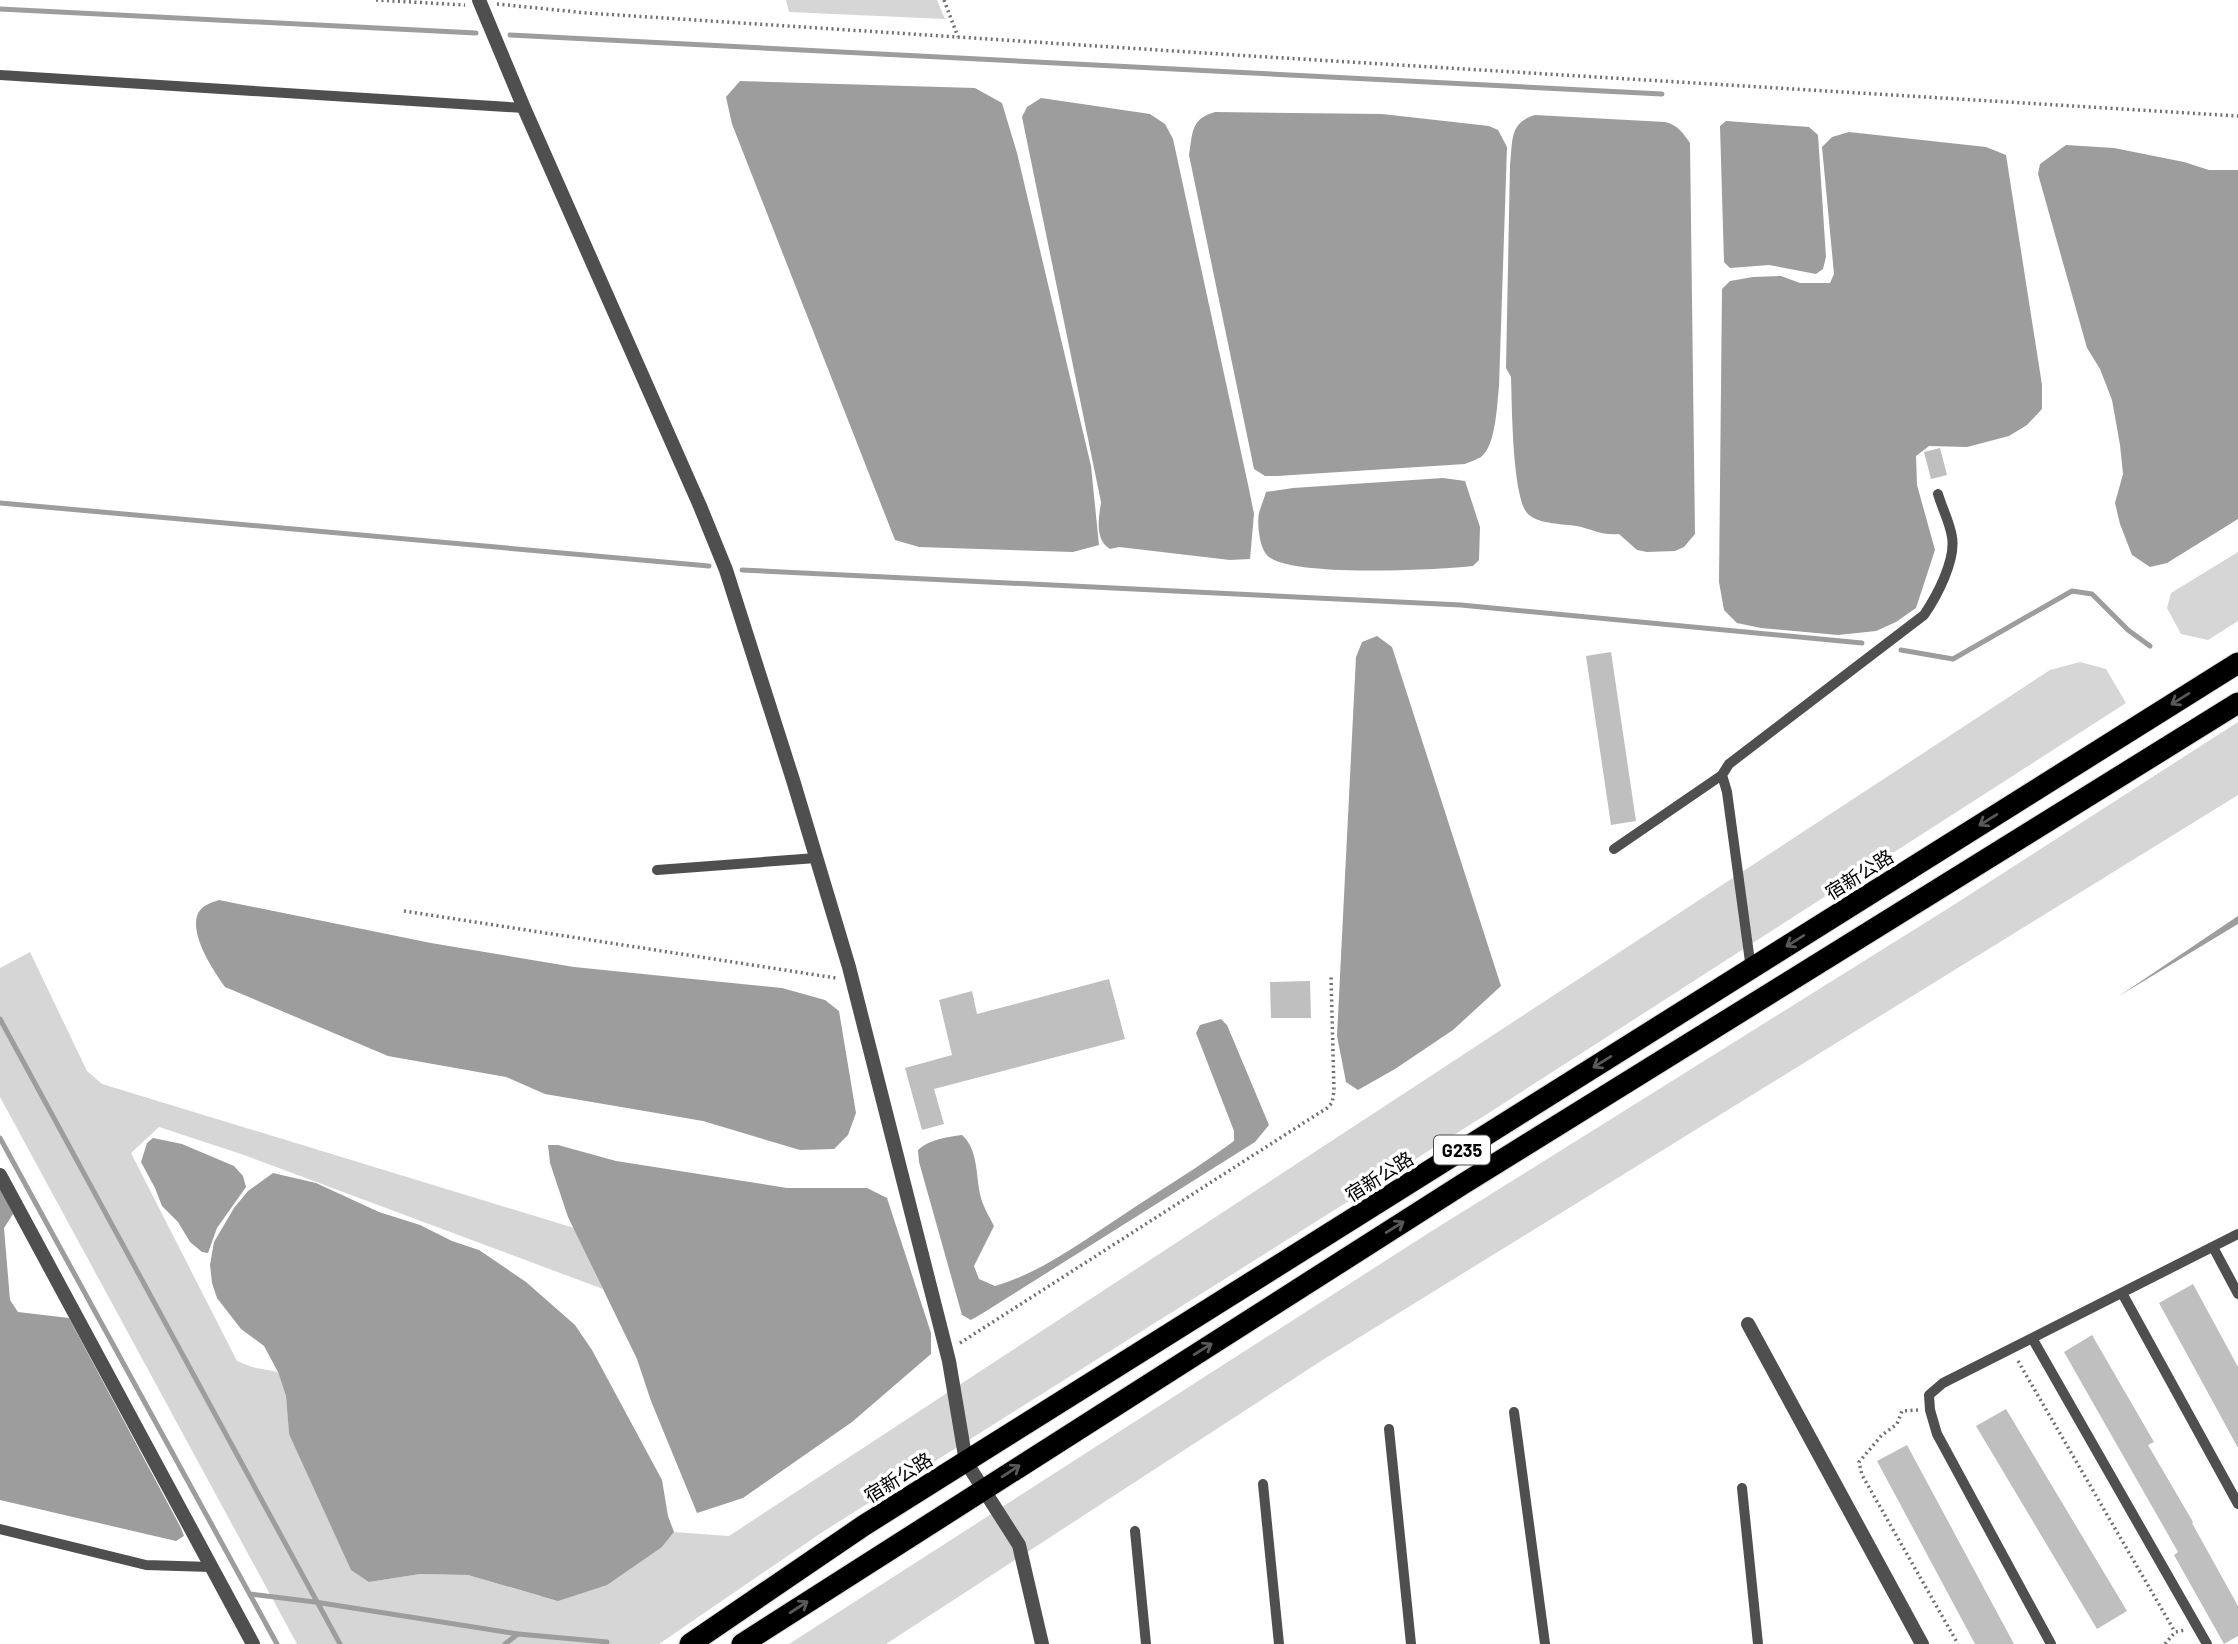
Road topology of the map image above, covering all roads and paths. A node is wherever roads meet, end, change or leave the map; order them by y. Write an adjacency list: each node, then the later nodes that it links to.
1 (376, 0): 3 (path)
2 (944, 0): 4 (path)
3 (480, 3): 4 (path); 6 (street)
4 (958, 37): 7 (path)
5 (0, 75): 6 (lane)
6 (524, 108): 13 (street)
7 (2238, 116)
8 (1938, 494): 11 (lane)
9 (2238, 663): 16 (highway, 宿新公路 / G235, one-way to 16)
10 (2238, 703): 34 (highway, one-way to 10)
11 (1722, 775): 12 (lane); 16 (lane)
12 (1614, 849)
13 (816, 858): 14 (lane); 18 (street)
14 (657, 870)
15 (404, 911): 18 (path)
16 (1751, 969): 31 (highway, 宿新公路 / G235, one-way to 31)
17 (1331, 976): 27 (path)
18 (852, 981): 27 (street)
19 (0, 1175): 38 (street)
20 (2238, 1234): 21 (lane)
21 (2213, 1247): 22 (lane); 23 (lane)
22 (2122, 1293): 25 (lane); 35 (lane)
23 (2238, 1294)
24 (1748, 1324): 50 (street)
25 (2032, 1338): 26 (lane); 39 (lane)
26 (2011, 1349): 28 (lane); 40 (path)
27 (947, 1352): 31 (street)
28 (1930, 1410): 51 (path); 52 (lane)
29 (1514, 1412): 48 (lane)
30 (1389, 1429): 47 (lane)
31 (966, 1462): 34 (street); 42 (highway, 宿新公路 / G235)
32 (1263, 1484): 46 (lane)
33 (1742, 1488): 49 (lane)
34 (983, 1489): 43 (highway, one-way to 34); 44 (street)
35 (2238, 1504)
36 (0, 1529): 38 (lane)
37 (1135, 1531): 45 (lane)
38 (211, 1567): 41 (street)
39 (2198, 1629): 40 (path); 54 (lane)
40 (2175, 1632): 53 (path)
41 (253, 1644)
42 (690, 1644)
43 (742, 1644)
44 (1042, 1644)
45 (1146, 1644)
46 (1279, 1644)
47 (1411, 1644)
48 (1545, 1644)
49 (1758, 1644)
50 (1922, 1644)
51 (1958, 1644)
52 (2051, 1644)
53 (2165, 1644)
54 (2207, 1644)

